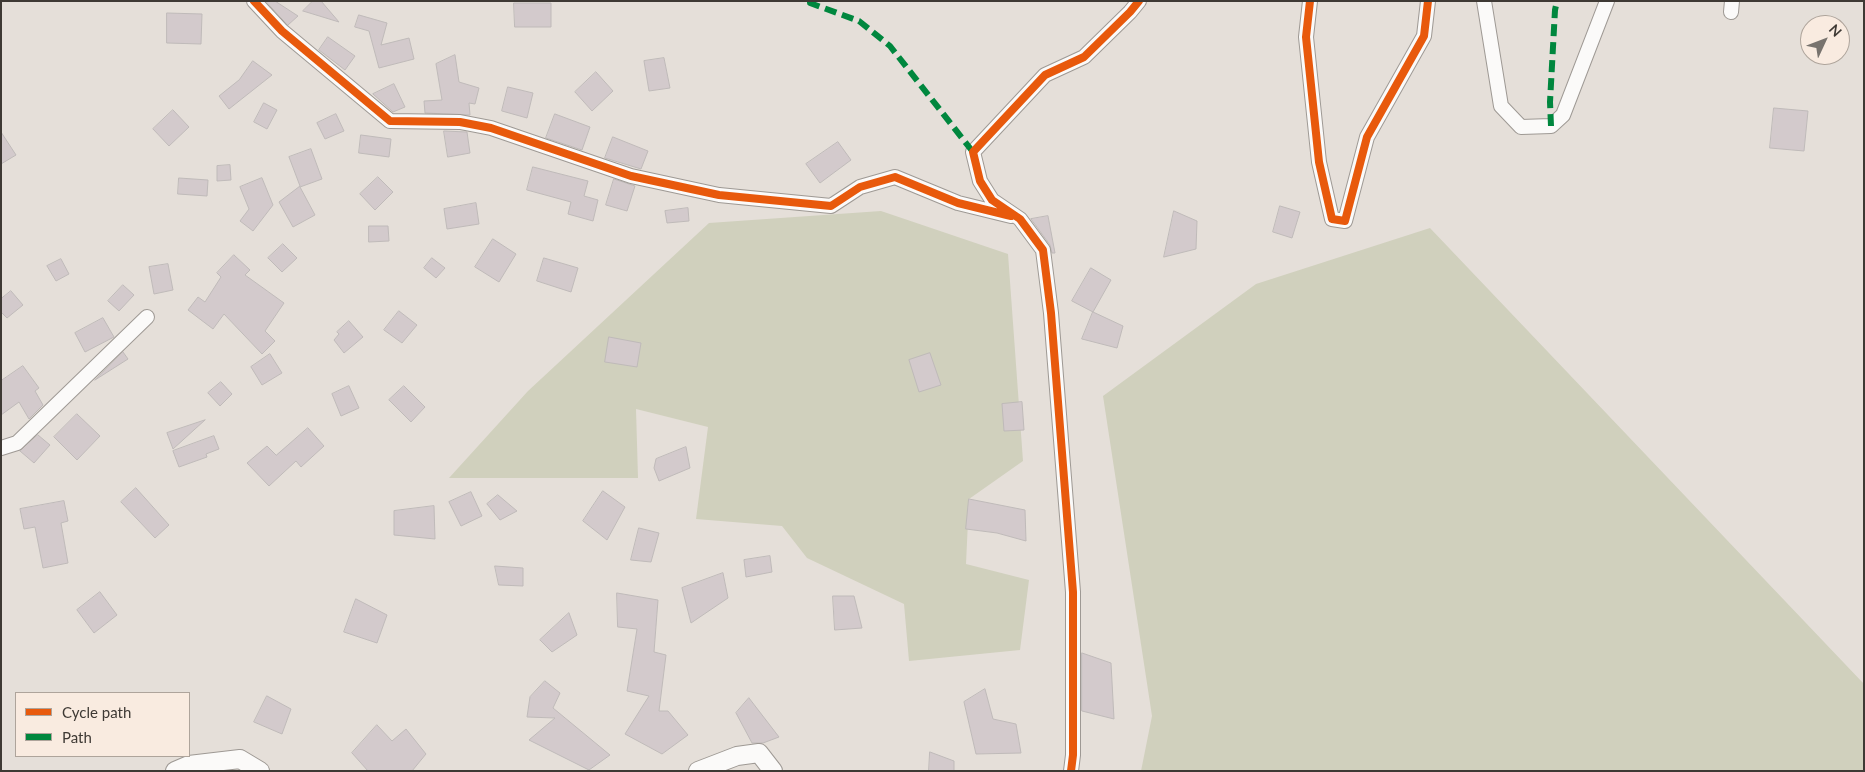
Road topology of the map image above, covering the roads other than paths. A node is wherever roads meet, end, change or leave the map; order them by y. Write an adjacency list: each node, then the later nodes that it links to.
1 (254, 1): 7 (street)
2 (1139, 1): 7 (street)
3 (1310, 1): 4 (street)
4 (1428, 1)
5 (1484, 1): 6 (street)
6 (1607, 1)
7 (1020, 219): 14 (street)
8 (147, 317): 9 (street)
9 (1, 448)
10 (175, 771): 11 (street)
11 (260, 771)
12 (698, 771): 13 (street)
13 (773, 771)
14 (1071, 771)

